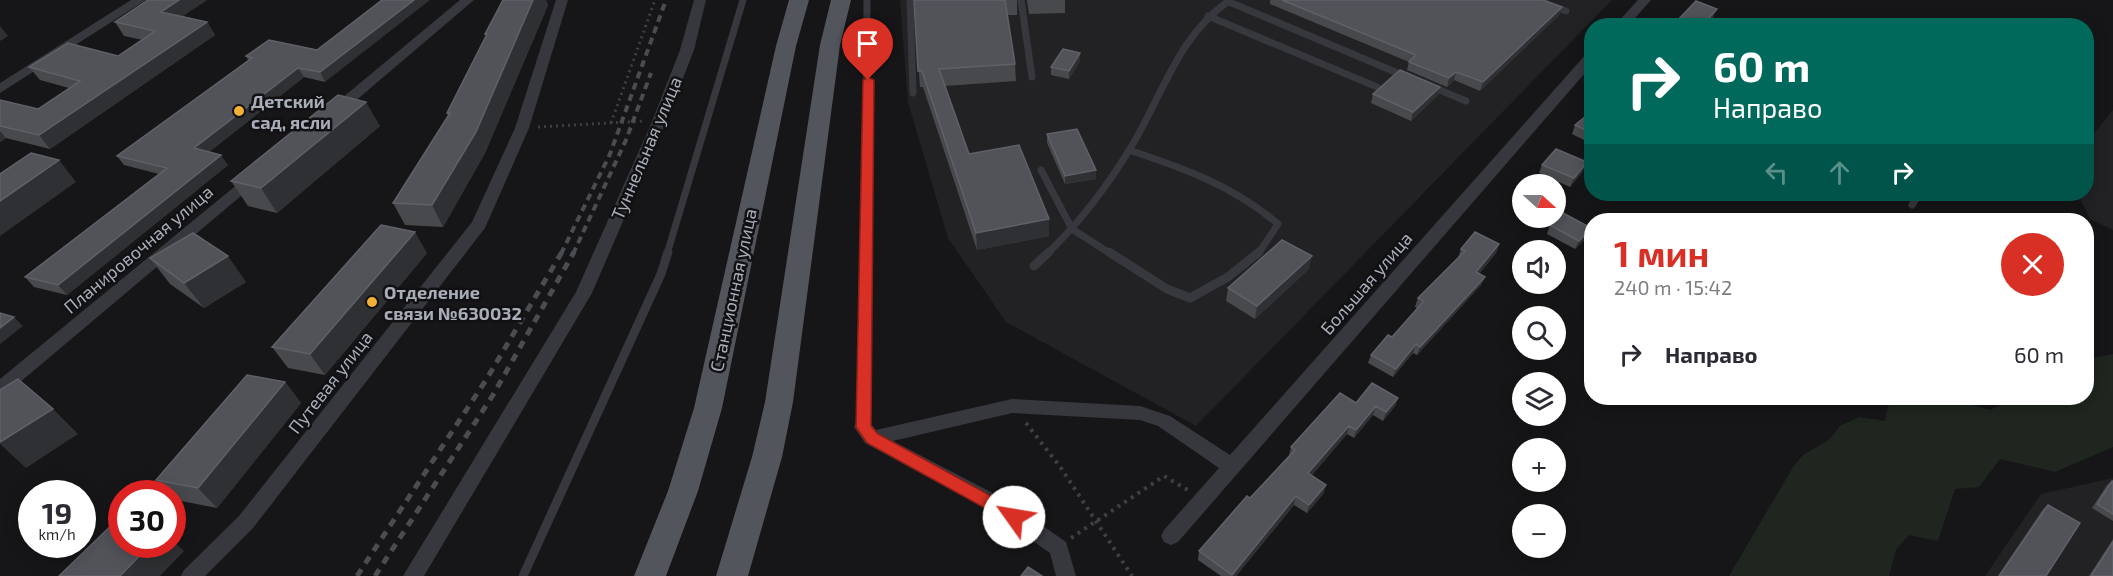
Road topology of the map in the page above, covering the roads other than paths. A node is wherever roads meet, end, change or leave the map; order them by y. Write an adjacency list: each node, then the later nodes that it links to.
1 (140, 0): 22 (street)
2 (468, 0): 25 (street)
3 (562, 0): 37 (street, Путевая улица)
4 (700, 0): 38 (street, Туннельная улица)
5 (743, 0): 39 (lane)
6 (800, 0): 40 (main road, Станционная улица)
7 (841, 0): 41 (main road)
8 (867, 0): 34 (lane)
9 (909, 0): 23 (lane)
10 (1021, 0): 18 (lane)
11 (1536, 0): 14 (lane)
12 (1645, 0): 16 (street)
13 (1229, 1): 15 (lane); 19 (lane)
14 (1566, 11)
15 (1208, 16): 21 (lane); 26 (lane)
16 (1628, 18)
17 (1584, 65): 35 (street, Большая улица)
18 (1032, 77)
19 (1412, 79)
20 (1423, 83): 24 (lane)
21 (1377, 87)
22 (0, 89)
23 (913, 93)
24 (1466, 101)
25 (322, 121)
26 (1129, 150): 31 (lane); 31 (lane)
27 (268, 166): 33 (street, Планировочная улица)
28 (1041, 170): 31 (lane)
29 (1915, 201): 30 (lane)
30 (1912, 205)
31 (1072, 228): 32 (lane)
32 (1034, 266)
33 (0, 389)
34 (868, 433): 35 (street); 42 (street)
35 (1232, 466): 36 (street, Большая улица)
36 (1171, 536)
37 (190, 576)
38 (412, 576)
39 (523, 576)
40 (650, 576)
41 (732, 576)
42 (1066, 576)

